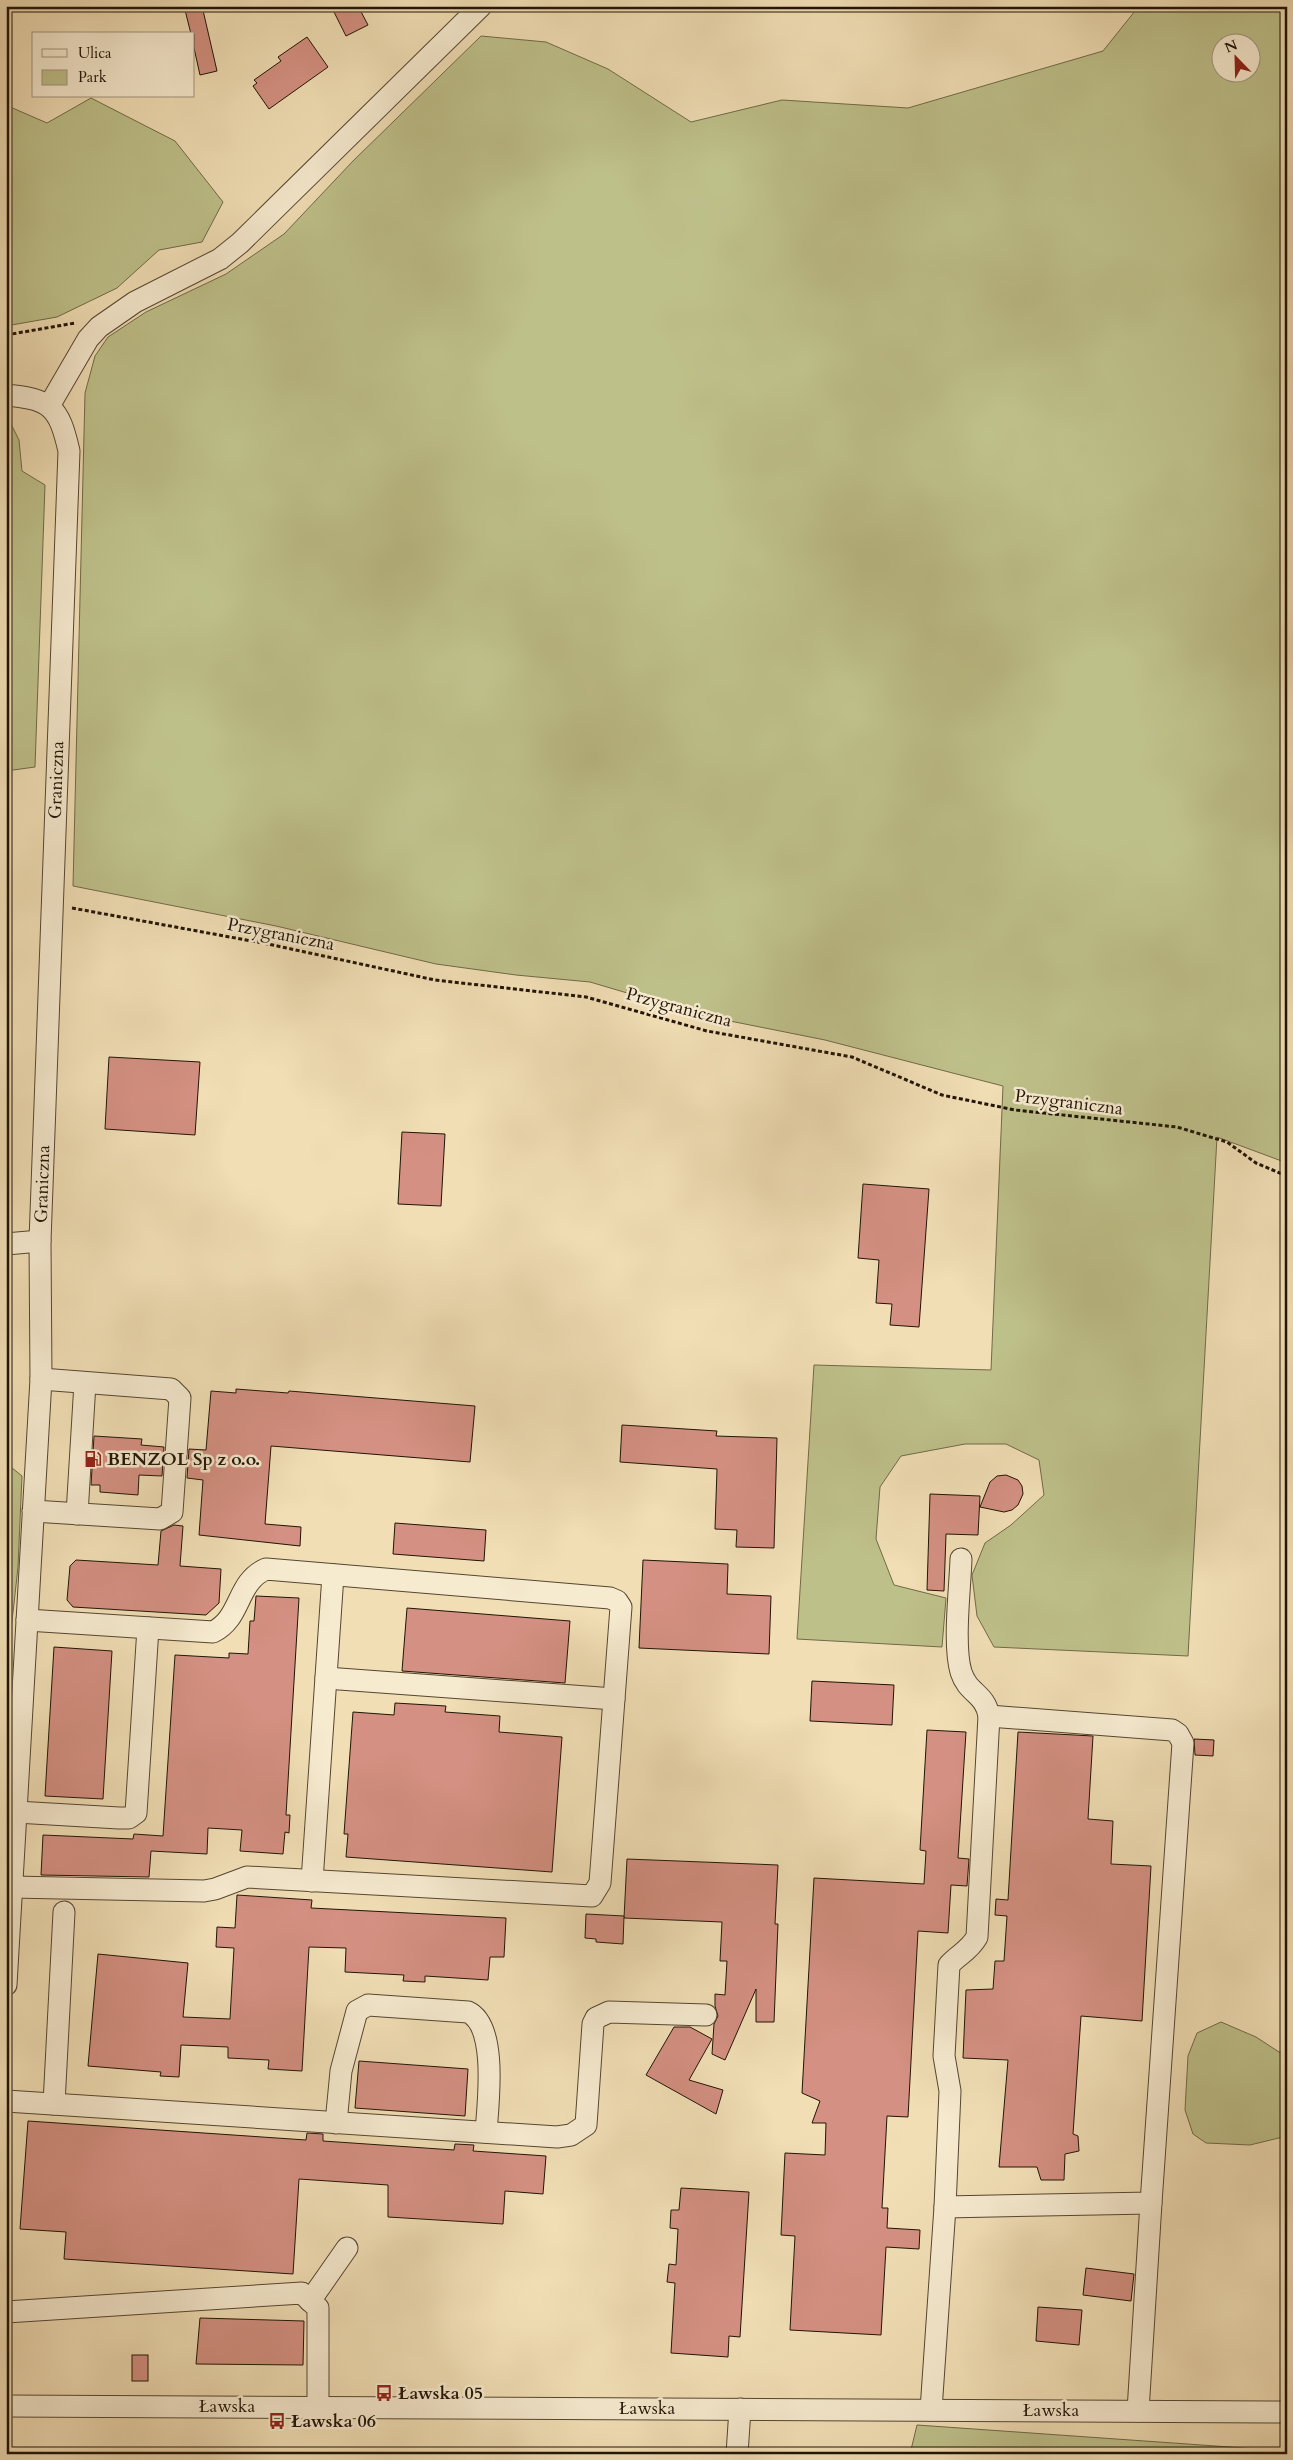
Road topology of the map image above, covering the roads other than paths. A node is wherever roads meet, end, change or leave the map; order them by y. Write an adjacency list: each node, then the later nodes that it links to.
1 (481, 6): 3 (street)
2 (6, 395): 3 (street)
3 (41, 402): 4 (street, Graniczna)
4 (40, 1241): 5 (street); 6 (street, Graniczna)
5 (6, 1244)
6 (41, 1379): 7 (street); 8 (street, Graniczna)
7 (85, 1383): 9 (street); 9 (street)
8 (33, 1511): 9 (street); 12 (street, Graniczna)
9 (77, 1514)
10 (961, 1560): 16 (street)
11 (333, 1575): 13 (street); 14 (street); 15 (street)
12 (27, 1620): 13 (street); 17 (street, Graniczna)
13 (148, 1628): 17 (street)
14 (326, 1678): 15 (street); 18 (street)
15 (614, 1699): 18 (street)
16 (989, 1716): 27 (street); 28 (street)
17 (16, 1812): 19 (street, Graniczna)
18 (312, 1881): 19 (street)
19 (12, 1887): 21 (street, Graniczna)
20 (64, 1912): 24 (street)
21 (6, 1985)
22 (706, 2015): 26 (street)
23 (6, 2101): 24 (street)
24 (54, 2104): 25 (street)
25 (336, 2123): 26 (street); 26 (street)
26 (486, 2132)
27 (1151, 2203): 28 (street); 36 (street)
28 (944, 2207): 35 (street)
29 (347, 2248): 30 (street)
30 (310, 2301): 31 (street); 33 (street)
31 (6, 2312)
32 (6, 2406): 33 (street, Ławska)
33 (318, 2407): 34 (street, Ławska)
34 (740, 2409): 35 (street, Ławska); 38 (street)
35 (930, 2410): 36 (street, Ławska)
36 (1138, 2411): 37 (street, Ławska)
37 (1287, 2412)
38 (737, 2454)

